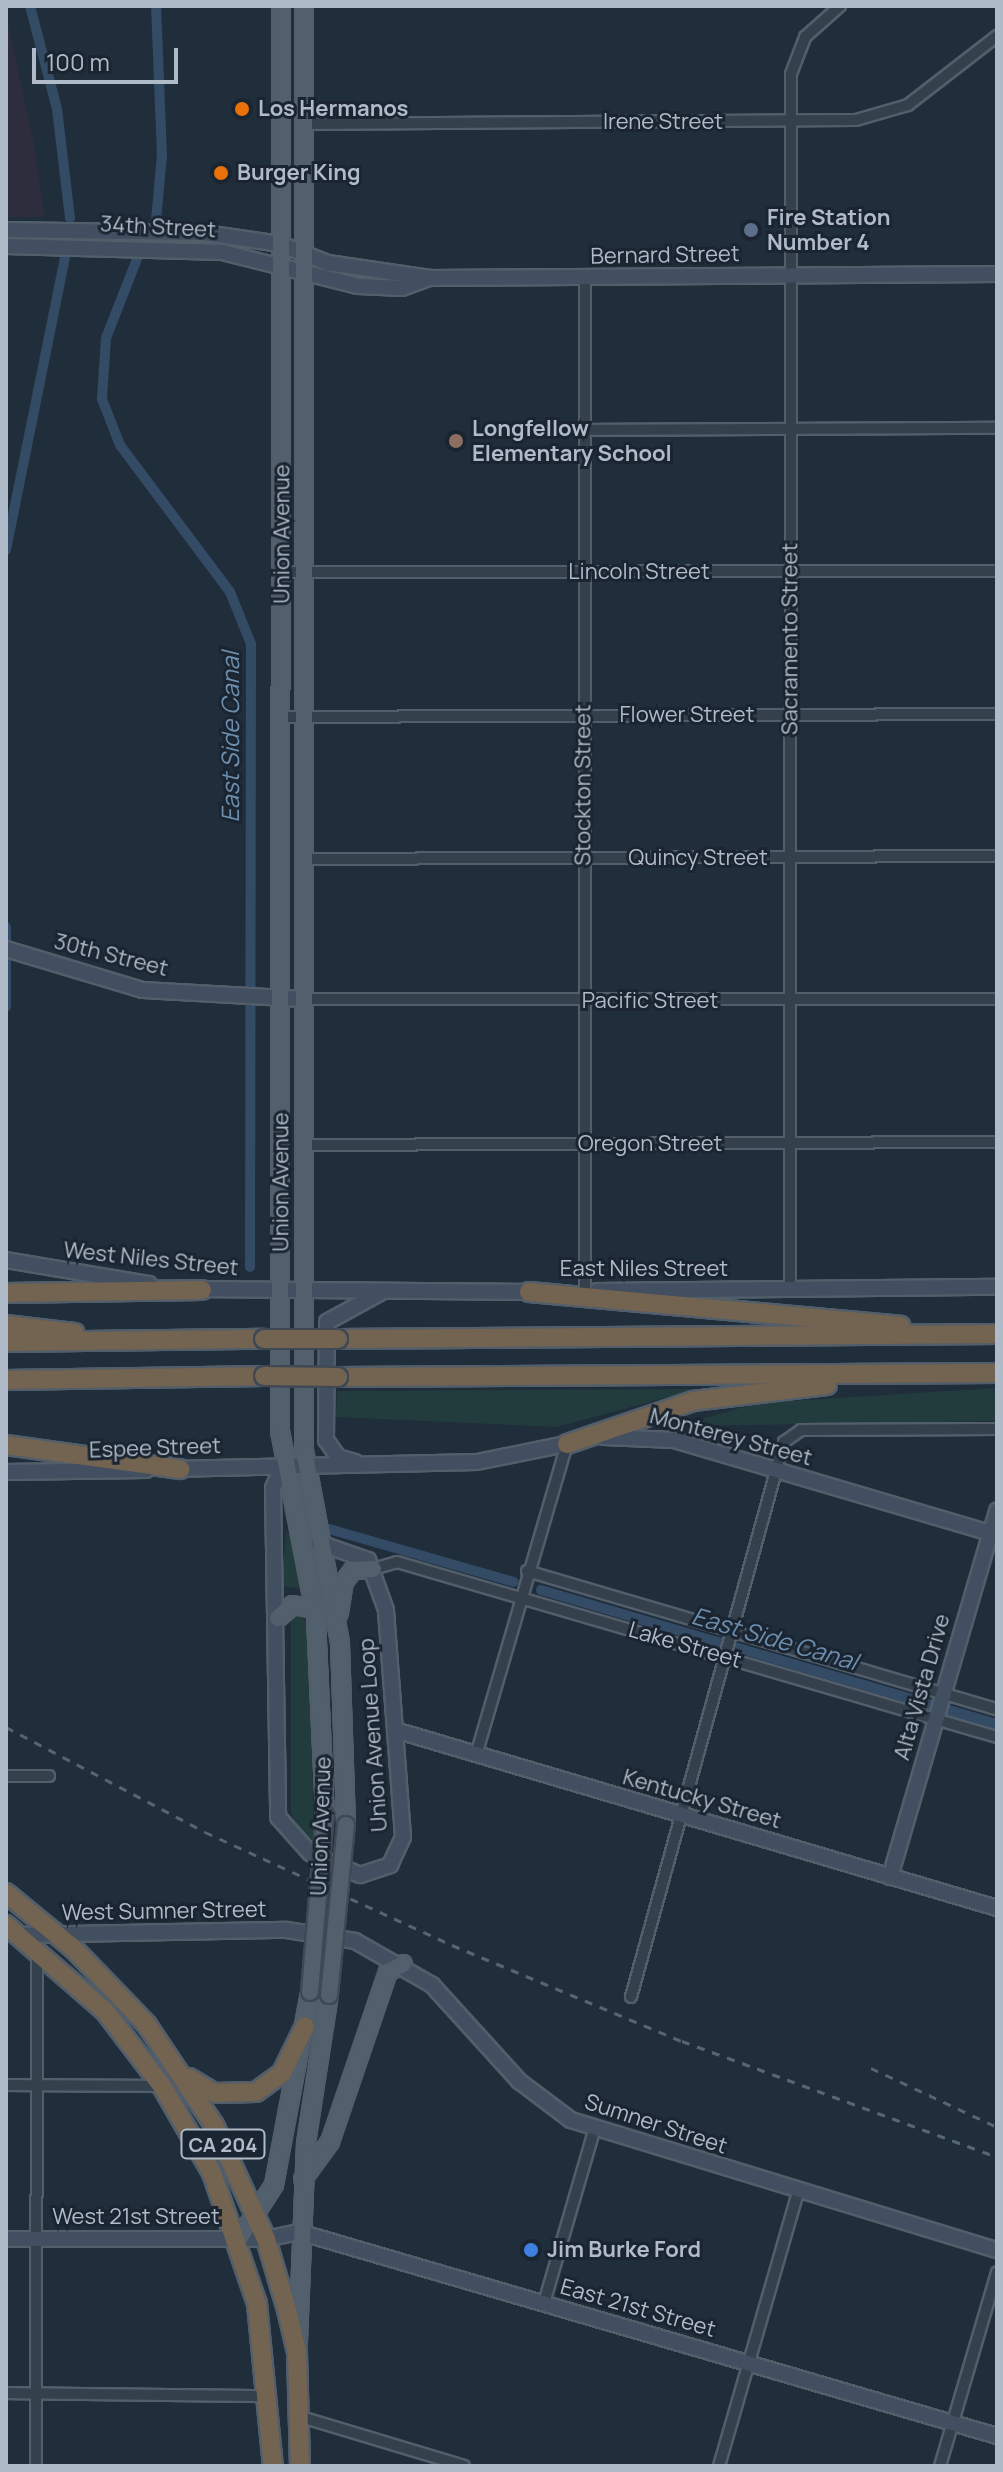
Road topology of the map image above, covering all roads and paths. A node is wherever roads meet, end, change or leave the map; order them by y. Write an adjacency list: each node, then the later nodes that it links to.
1 (281, 6): 8 (main road, Union Avenue)
2 (304, 6): 6 (main road, Union Avenue)
3 (840, 6): 5 (street, Sacramento Street)
4 (997, 36): 5 (street, Irene Street)
5 (791, 121): 6 (street, Irene Street); 14 (street, Sacramento Street)
6 (304, 124): 10 (main road, Union Avenue)
7 (6, 230): 8 (street, 34th Street)
8 (280, 244): 10 (street, Bernard Street); 11 (main road, Union Avenue)
9 (6, 246): 11 (street, 34th Street)
10 (304, 254): 12 (main road, Union Avenue); 15 (street, Bernard Street)
11 (280, 263): 12 (street, 34th Street); 21 (main road, Union Avenue)
12 (305, 274): 15 (street, Bernard Street); 24 (main road, Union Avenue)
13 (997, 274): 14 (street, Bernard Street)
14 (793, 276): 16 (street, Bernard Street); 18 (street, Sacramento Street)
15 (430, 278): 16 (street, Bernard Street)
16 (585, 278): 19 (street, Stockton Street)
17 (997, 428): 18 (street)
18 (790, 429): 19 (street); 23 (street, Sacramento Street)
19 (581, 430): 22 (street, Stockton Street)
20 (997, 571): 23 (street, Lincoln Street)
21 (281, 572): 24 (street, Lincoln Street); 28 (main road, Union Avenue)
22 (582, 572): 23 (street, Lincoln Street); 24 (street, Lincoln Street); 26 (street, Stockton Street)
23 (790, 572): 27 (street, Sacramento Street)
24 (304, 573): 29 (main road, Union Avenue)
25 (997, 714): 27 (street, Flower Street)
26 (583, 715): 27 (street, Flower Street); 29 (street, Flower Street); 32 (street, Stockton Street)
27 (790, 715): 31 (street, Sacramento Street)
28 (281, 717): 29 (street, Flower Street); 35 (main road, Union Avenue)
29 (304, 717): 33 (main road, Union Avenue)
30 (997, 856): 31 (street, Quincy Street)
31 (790, 857): 32 (street, Quincy Street); 38 (street, Sacramento Street)
32 (583, 858): 33 (street, Quincy Street); 39 (street, Stockton Street)
33 (304, 859): 36 (main road, Union Avenue)
34 (6, 949): 35 (street, 30th Street)
35 (280, 999): 36 (street, 30th Street); 48 (main road, Union Avenue)
36 (303, 999): 39 (street, Pacific Street); 43 (main road, Union Avenue)
37 (997, 999): 38 (street, Pacific Street)
38 (790, 1000): 39 (street, Pacific Street); 41 (street, Sacramento Street)
39 (584, 1001): 42 (street, Stockton Street)
40 (997, 1142): 41 (street, Oregon Street)
41 (790, 1143): 42 (street, Oregon Street); 47 (street, Sacramento Street)
42 (584, 1144): 43 (street, Oregon Street); 50 (street, Stockton Street)
43 (303, 1145): 48 (main road, Union Avenue)
44 (6, 1260): 46 (street, West Niles Street)
45 (997, 1287): 47 (street, East Niles Street)
46 (202, 1290): 48 (street, West Niles Street); 52 (highway)
47 (790, 1290): 50 (street, East Niles Street)
48 (292, 1291): 49 (street, East Niles Street); 65 (main road, Union Avenue); 66 (main road, Union Avenue)
49 (384, 1291): 51 (street, East Niles Street); 64 (street)
50 (585, 1291): 51 (street, East Niles Street)
51 (529, 1292): 55 (highway)
52 (6, 1293)
53 (6, 1325): 56 (highway)
54 (997, 1334): 55 (highway)
55 (962, 1336): 56 (highway, bridge)
56 (105, 1340): 57 (highway)
57 (6, 1342)
58 (997, 1373): 59 (highway)
59 (927, 1374): 60 (highway, bridge); 62 (highway)
60 (9, 1380)
61 (997, 1429): 68 (street)
62 (567, 1444): 64 (street, Monterey Street); 68 (street, Monterey Street); 74 (street)
63 (6, 1445): 67 (highway)
64 (388, 1466): 66 (street, Monterey Street)
65 (282, 1467): 66 (street, Espee Street); 67 (street, Espee Street); 76 (main road, Union Avenue); 77 (street, Union Avenue)
66 (305, 1468): 72 (main road, Union Avenue)
67 (180, 1469): 69 (street, Espee Street)
68 (776, 1470): 71 (street, Monterey Street); 79 (street)
69 (6, 1472)
70 (997, 1510): 71 (street, Alta Vista Drive)
71 (994, 1534): 81 (street, Alta Vista Drive)
72 (319, 1543): 73 (street); 78 (main road, Union Avenue)
73 (373, 1569): 75 (street, Lake Street); 78 (main road); 84 (street, Union Avenue Loop)
74 (527, 1571): 75 (street); 79 (street, Lake Street)
75 (520, 1597): 80 (street, Lake Street); 86 (street)
76 (314, 1609): 77 (main road); 99 (main road, Union Avenue, bridge)
77 (278, 1618): 84 (street, Union Avenue Loop)
78 (336, 1627): 105 (main road, Union Avenue, bridge)
79 (731, 1632): 80 (street); 81 (street, Lake Street)
80 (725, 1655): 83 (street, Lake Street); 89 (street)
81 (944, 1693): 82 (street, Lake Street); 83 (street, Alta Vista Drive)
82 (997, 1709)
83 (936, 1719): 85 (street, Lake Street); 90 (street, Alta Vista Drive)
84 (395, 1730): 86 (street, Kentucky Street)
85 (997, 1737)
86 (476, 1755): 89 (street, Kentucky Street)
87 (6, 1776): 88 (street)
88 (49, 1776)
89 (681, 1815): 90 (street, Kentucky Street); 98 (street)
90 (890, 1877): 92 (street, Kentucky Street)
91 (6, 1893): 95 (highway, CA 204)
92 (997, 1908)
93 (12, 1930): 95 (street, West Sumner Street); 96 (highway, CA 204)
94 (310, 1932): 95 (street, West Sumner Street); 97 (street, Sumner Street)
95 (59, 1935): 100 (highway, CA 204)
96 (37, 1947): 102 (street); 103 (highway, CA 204)
97 (403, 1964): 104 (street, Sumner Street); 105 (main road)
98 (631, 1997)
99 (305, 2026): 100 (highway); 107 (main road, Union Avenue)
100 (183, 2073): 107 (highway, CA 204)
101 (6, 2085): 102 (street)
102 (37, 2086): 103 (street); 110 (street)
103 (162, 2086): 111 (highway, CA 204)
104 (594, 2131): 106 (street, Sumner Street); 115 (street)
105 (303, 2179): 108 (main road, Union Avenue)
106 (798, 2192): 113 (street, Sumner Street); 117 (street)
107 (256, 2215): 111 (main road, Union Avenue); 112 (highway, CA 204)
108 (299, 2232): 112 (street, East 21st Street); 115 (street, East 21st Street); 116 (main road, Union Avenue)
109 (6, 2239): 110 (street, West 21st Street)
110 (36, 2239): 111 (street, West 21st Street); 119 (street)
111 (239, 2239): 112 (street, West 21st Street); 120 (highway, CA 204)
112 (266, 2239): 116 (highway, CA 204)
113 (997, 2250)
114 (997, 2272): 122 (street)
115 (544, 2303): 117 (street, East 21st Street)
116 (297, 2352): 121 (highway, CA 204)
117 (749, 2363): 122 (street, East 21st Street); 128 (street)
118 (6, 2393): 119 (street)
119 (36, 2393): 120 (street); 124 (street)
120 (270, 2396): 125 (highway, CA 204)
121 (301, 2417): 126 (highway, CA 204); 127 (street)
122 (953, 2423): 123 (street, East 21st Street); 129 (street)
123 (997, 2436)
124 (36, 2466)
125 (273, 2466)
126 (300, 2466)
127 (464, 2466)
128 (719, 2466)
129 (940, 2466)

